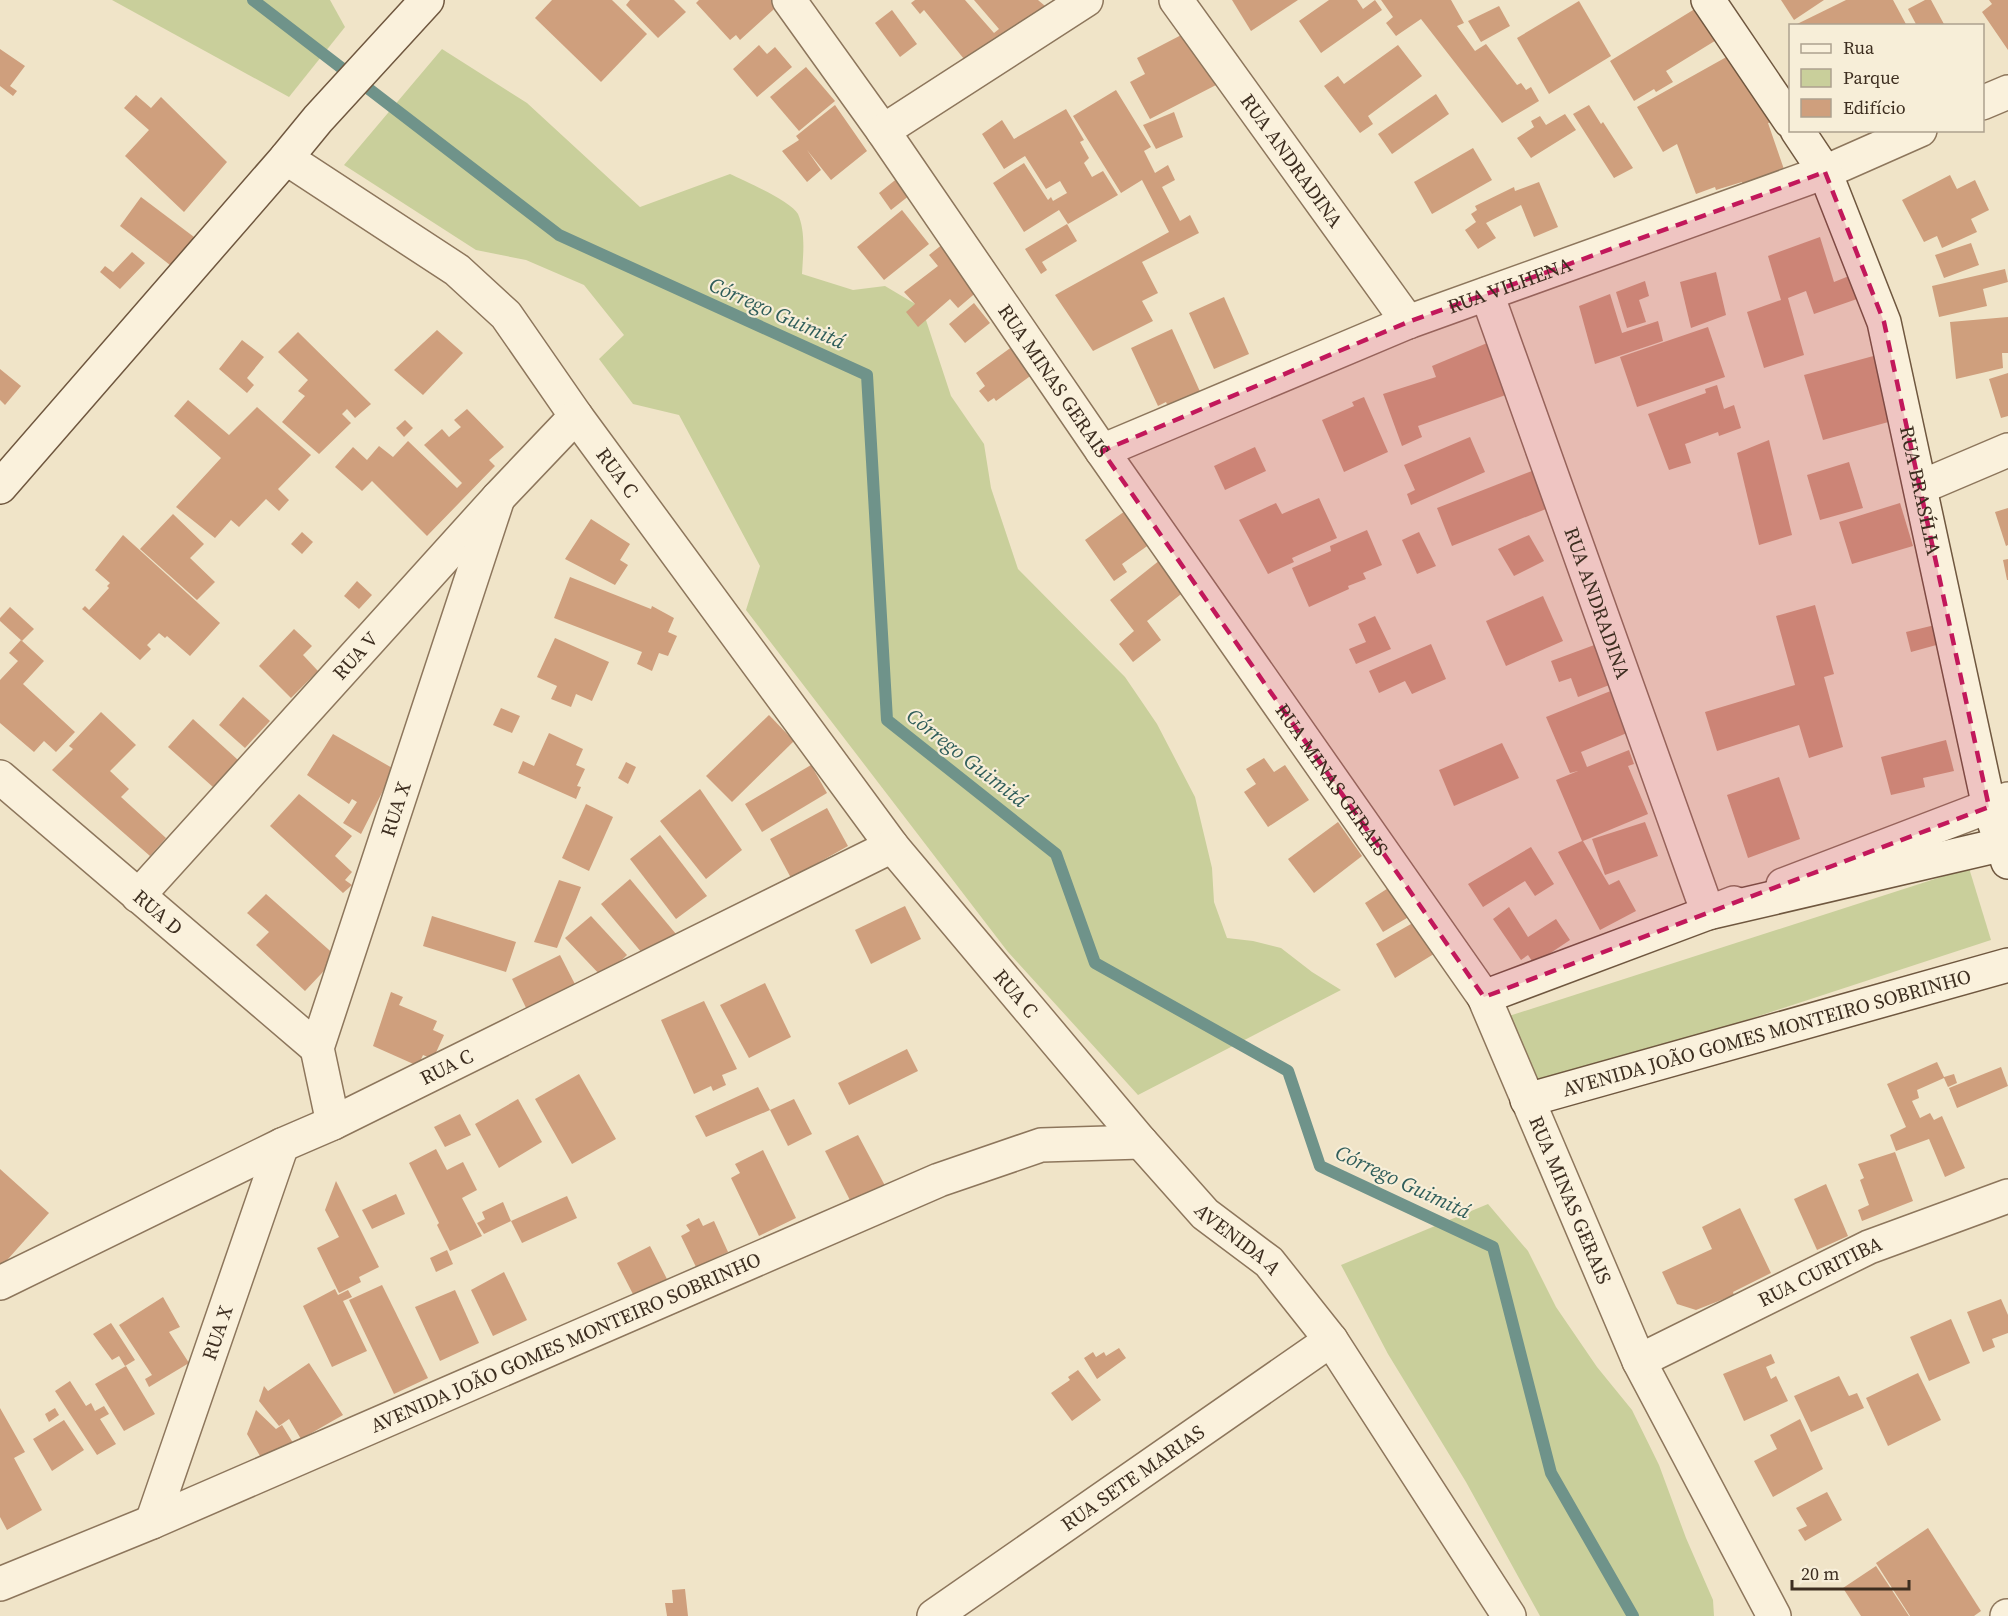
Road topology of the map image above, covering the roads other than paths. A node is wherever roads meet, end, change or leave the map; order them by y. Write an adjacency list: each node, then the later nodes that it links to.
1 (427, 0): 12 (street)
2 (789, 0): 9 (street, RUA MINAS GERAIS)
3 (1086, 0): 9 (street)
4 (1176, 0): 15 (street, RUA ANDRADINA)
5 (1708, 0): 8 (street)
6 (2008, 92): 7 (street)
7 (1984, 103)
8 (1789, 118)
9 (883, 131): 18 (street, RUA MINAS GERAIS)
10 (1798, 132): 13 (street, RUA BRASÍLIA)
11 (1915, 132): 13 (street, RUA VILHENA)
12 (286, 158): 16 (street, RUA C); 19 (street)
13 (1825, 172): 14 (street, RUA VILHENA); 20 (street, RUA BRASÍLIA)
14 (1487, 294): 15 (street, RUA VILHENA); 27 (street, RUA ANDRADINA)
15 (1408, 322): 18 (street, RUA VILHENA)
16 (576, 417): 21 (street, RUA V); 24 (street, RUA C)
17 (2008, 450): 20 (street)
18 (1102, 451): 29 (street, RUA MINAS GERAIS)
19 (0, 487)
20 (1921, 487): 23 (street, RUA BRASÍLIA)
21 (498, 498): 26 (street, RUA V); 30 (street, RUA X)
22 (0, 777): 26 (street, RUA D)
23 (1998, 803): 25 (street, RUA BRASÍLIA); 27 (street)
24 (892, 846): 32 (street, RUA C); 33 (street, RUA C)
25 (2006, 850): 27 (street)
26 (138, 896): 30 (street, RUA D)
27 (1708, 913): 29 (street)
28 (2008, 965): 31 (street, AVENIDA JOÃO GOMES MONTEIRO SOBRINHO)
29 (1484, 997): 31 (street, RUA MINAS GERAIS)
30 (317, 1048): 32 (street)
31 (1527, 1100): 38 (street, RUA MINAS GERAIS)
32 (333, 1123): 34 (street, RUA C)
33 (1141, 1142): 37 (street, AVENIDA A); 39 (street, AVENIDA JOÃO GOMES MONTEIRO SOBRINHO)
34 (282, 1145): 36 (street, RUA C); 39 (street, RUA X)
35 (2008, 1196): 38 (street, RUA CURITIBA)
36 (0, 1283)
37 (1331, 1340): 41 (street, RUA SETE MARIAS); 42 (street, AVENIDA A)
38 (1639, 1361): 43 (street, RUA MINAS GERAIS)
39 (152, 1522): 40 (street, AVENIDA JOÃO GOMES MONTEIRO SOBRINHO)
40 (0, 1584)
41 (934, 1616)
42 (1509, 1616)
43 (1774, 1616)

